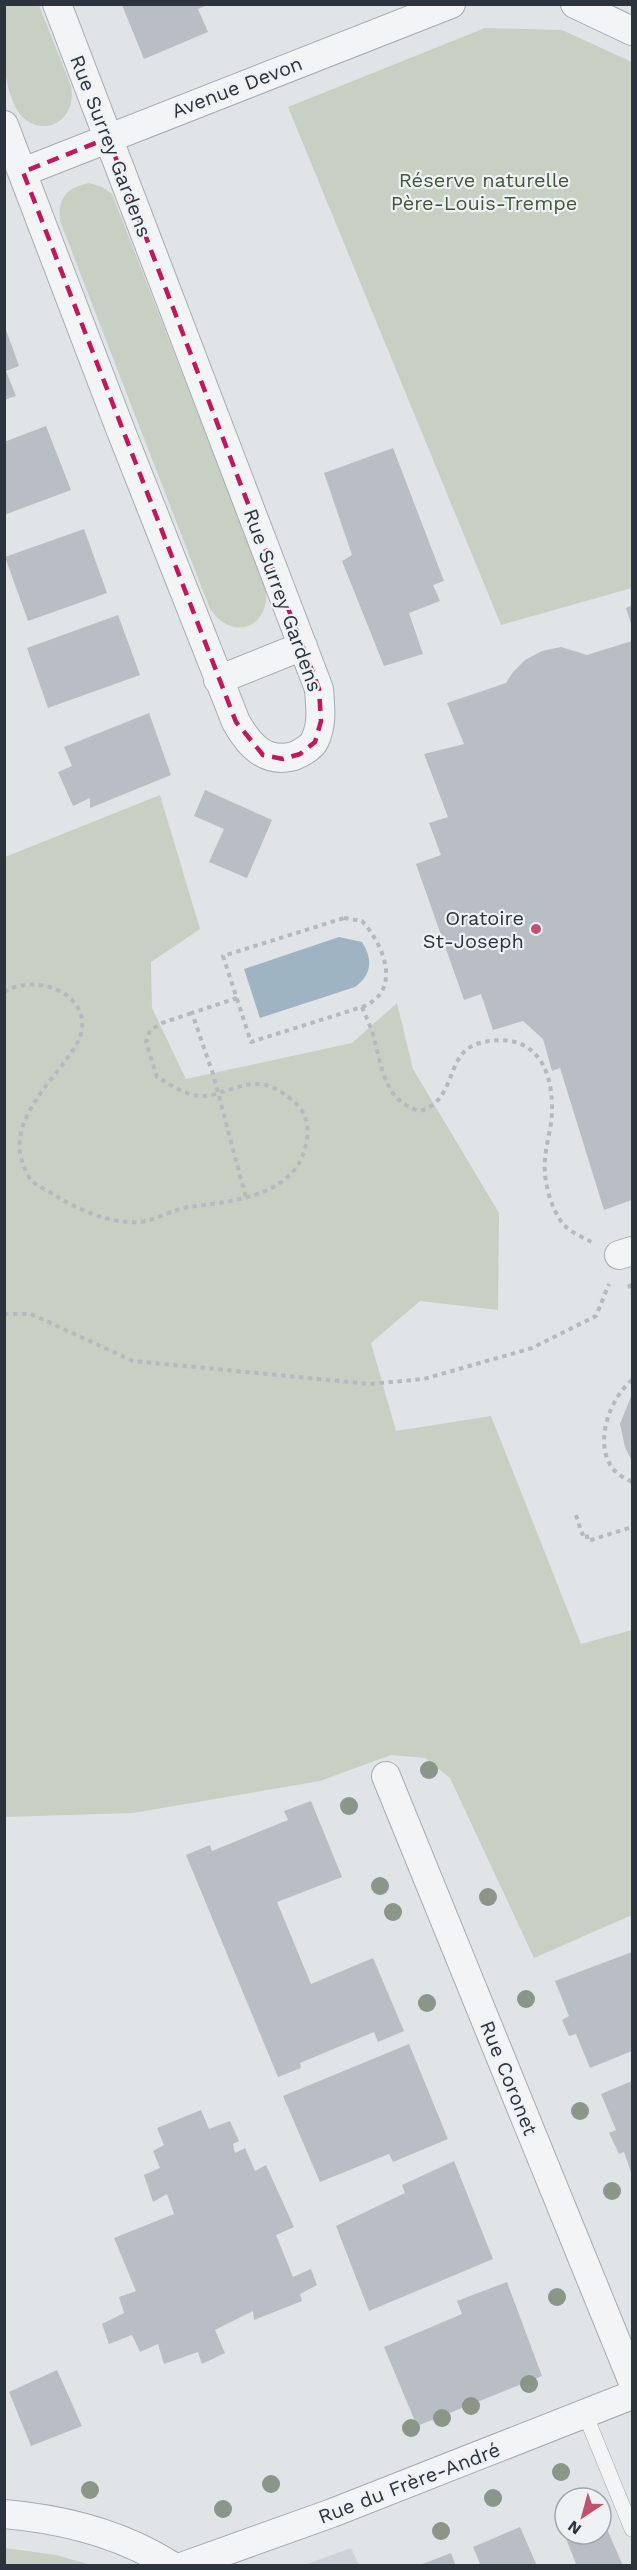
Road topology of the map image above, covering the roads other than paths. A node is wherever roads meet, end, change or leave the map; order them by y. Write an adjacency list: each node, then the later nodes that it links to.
1 (57, 4): 6 (street, Rue Surrey Gardens)
2 (451, 4): 6 (street, Avenue Devon)
3 (575, 4): 4 (street)
4 (633, 31)
5 (4, 125): 7 (street, Rue Surrey Gardens)
6 (108, 138): 7 (street, Avenue Devon); 8 (street, Rue Surrey Gardens)
7 (23, 172): 9 (street, Rue Surrey Gardens)
8 (303, 646): 9 (street); 9 (street, Rue Surrey Gardens)
9 (218, 680)
10 (386, 1776): 11 (street, Rue Coronet)
11 (633, 2380)
12 (633, 2396): 13 (street, Rue du Frère-André)
13 (585, 2415): 15 (lane); 17 (street, Rue du Frère-André)
14 (4, 2514): 16 (street)
15 (633, 2529)
16 (172, 2565)
17 (184, 2565)

